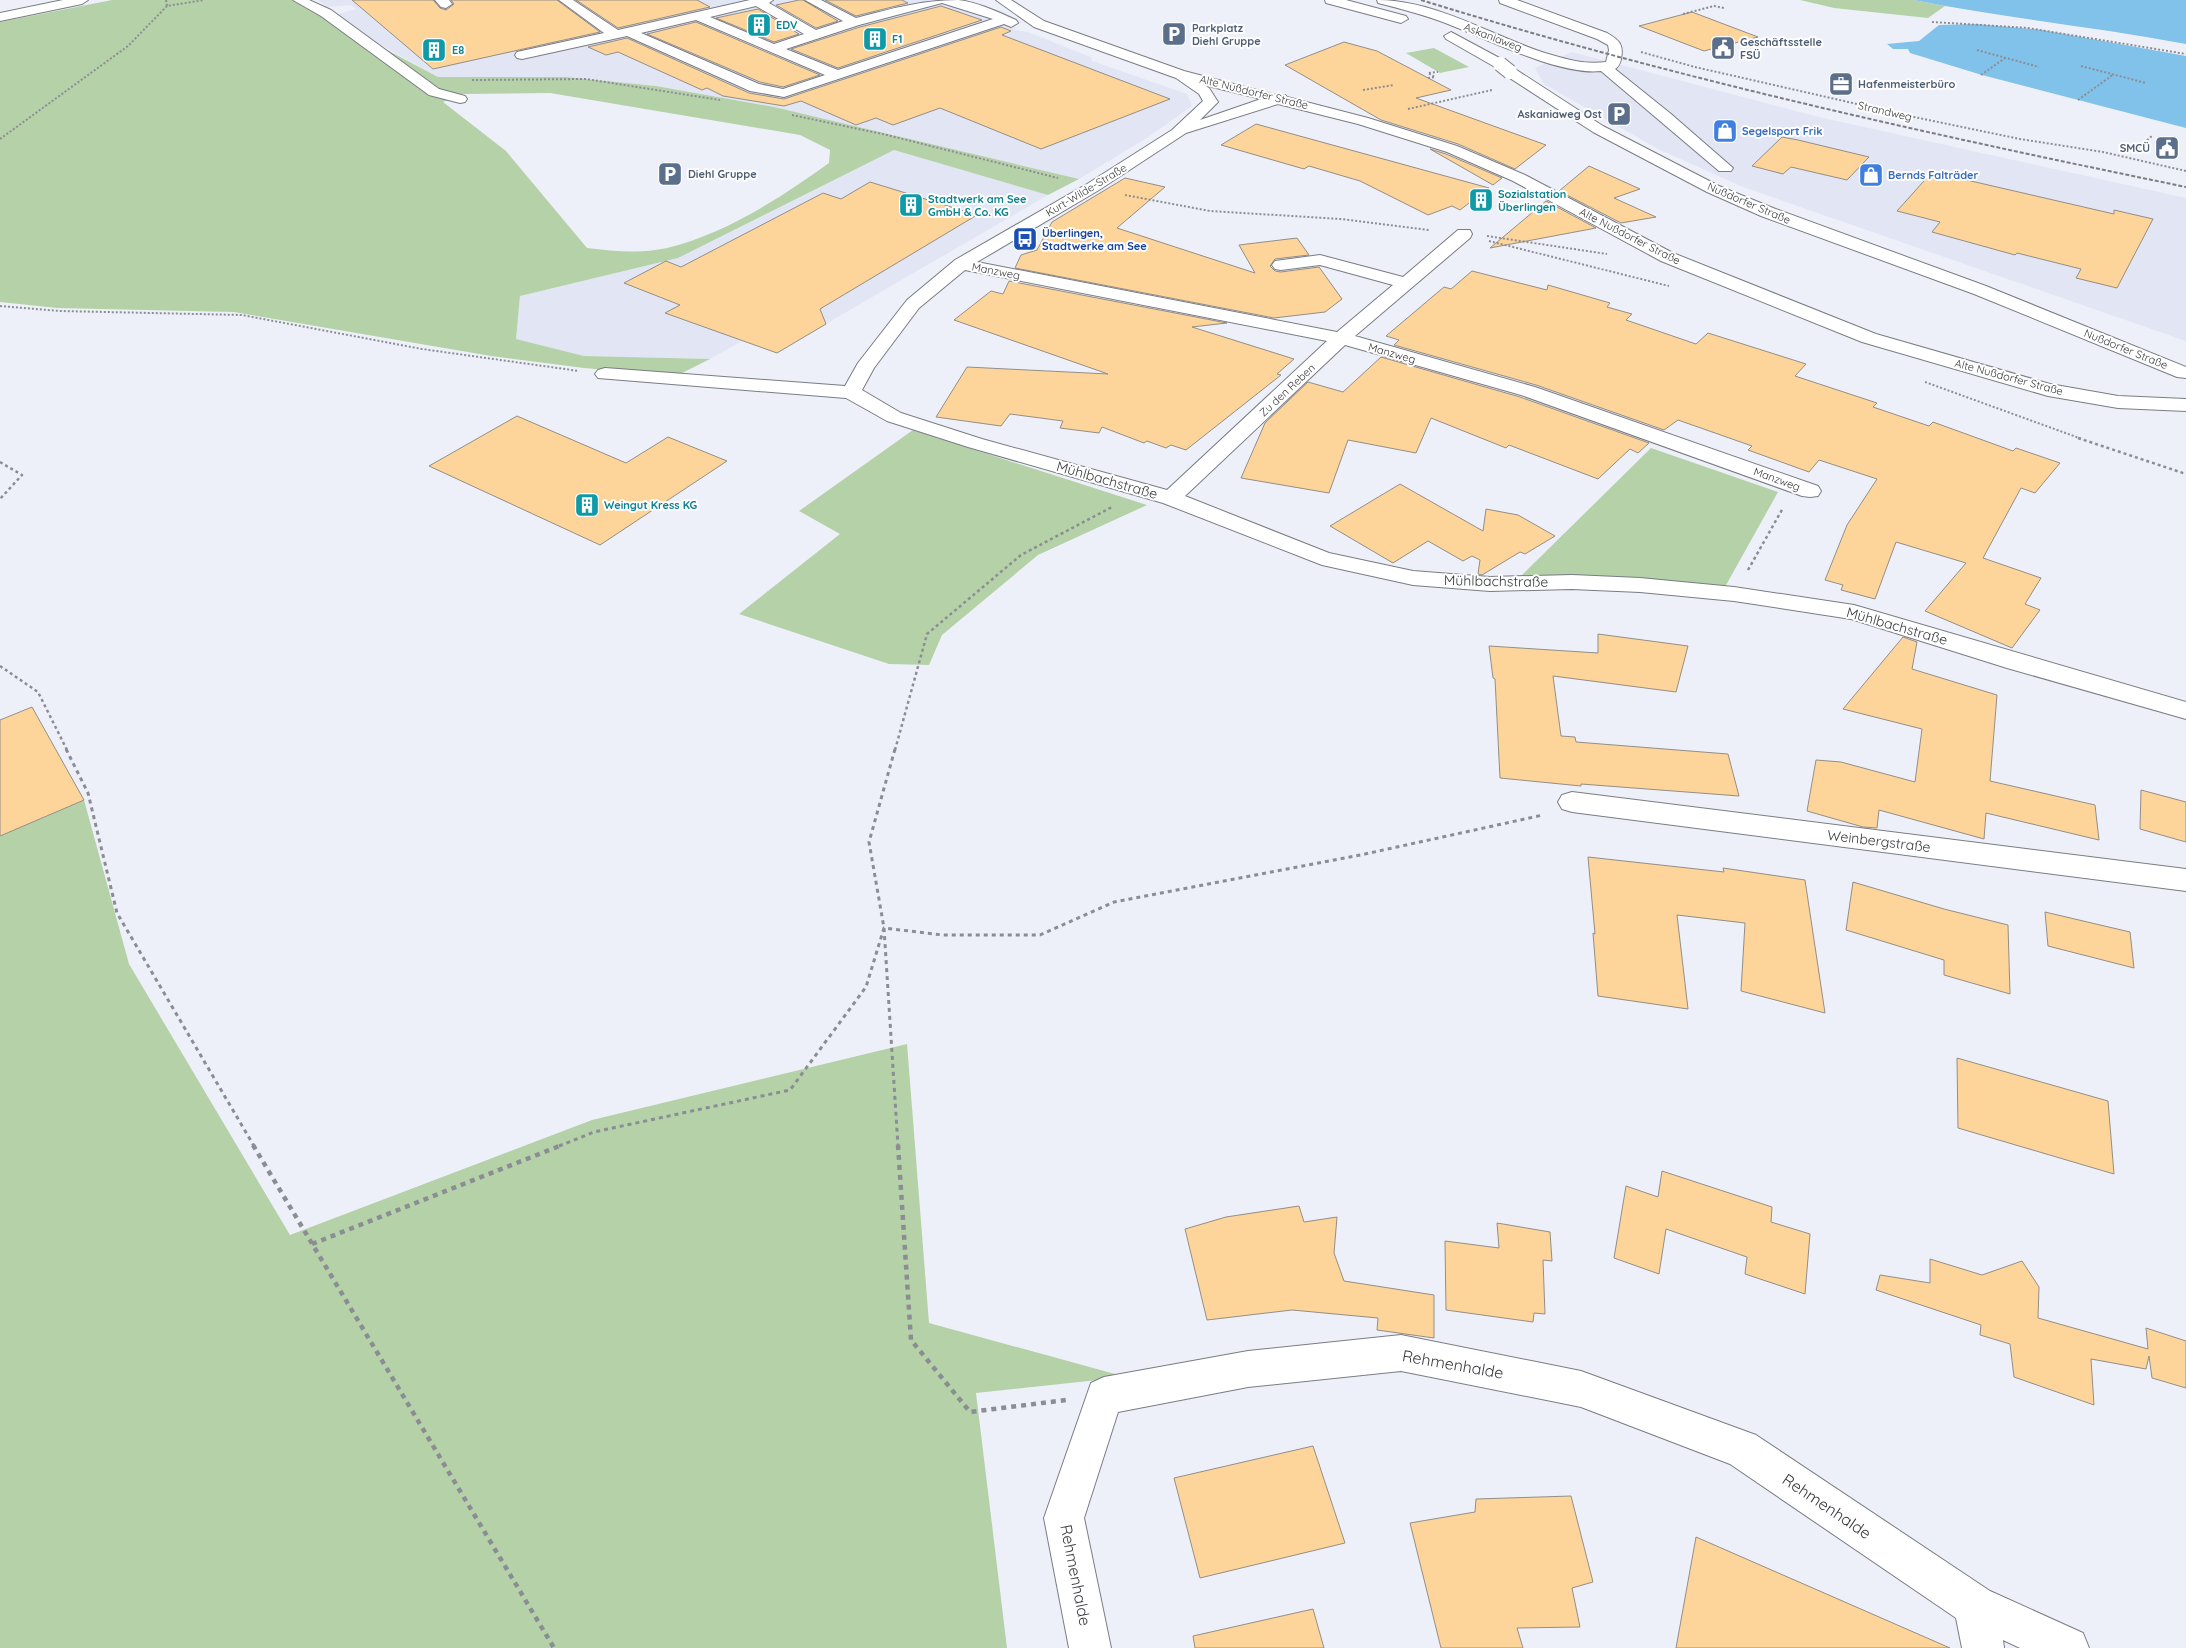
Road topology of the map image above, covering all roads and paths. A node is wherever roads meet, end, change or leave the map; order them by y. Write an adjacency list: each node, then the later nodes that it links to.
1 (39, 0): 16 (street)
2 (166, 0): 15 (path)
3 (204, 0): 15 (path)
4 (299, 0): 44 (street)
5 (564, 0): 27 (street)
6 (811, 0): 22 (street)
7 (940, 0): 22 (street)
8 (945, 0): 21 (street)
9 (1002, 0): 24 (street, Alte Nußdorfer Straße)
10 (1331, 0): 25 (street)
11 (1383, 0): 37 (street, Askaniaweg)
12 (1505, 0): 29 (street)
13 (762, 1): 19 (street); 28 (street)
14 (68, 2): 20 (street)
15 (167, 6): 59 (path)
16 (0, 8)
17 (1724, 8): 18 (path)
18 (1687, 15)
19 (697, 16): 27 (street); 30 (street)
20 (0, 17)
21 (1004, 20): 24 (street); 41 (street)
22 (854, 22): 28 (street)
23 (1932, 22): 32 (path)
24 (1039, 24): 39 (street, Alte Nußdorfer Straße)
25 (1416, 24)
26 (1441, 33): 72 (street, Nußdorfer Straße)
27 (622, 34): 33 (street); 41 (street)
28 (815, 35): 30 (street)
29 (1614, 43): 37 (street); 62 (path, Strandweg)
30 (773, 49): 41 (street)
31 (1977, 50): 34 (path)
32 (2186, 54)
33 (522, 55)
34 (2006, 58): 35 (path); 42 (path)
35 (2039, 66)
36 (2081, 66): 40 (path)
37 (1605, 68): 61 (street)
38 (1438, 72): 43 (path)
39 (1179, 74): 48 (street, Alte Nußdorfer Straße); 54 (street)
40 (2114, 74): 45 (path); 53 (path)
41 (838, 75)
42 (1981, 75)
43 (1428, 78)
44 (418, 80): 51 (street); 52 (path)
45 (2146, 83)
46 (1394, 85): 47 (path)
47 (1363, 90)
48 (1253, 92): 50 (street, Alte Nußdorfer Straße); 54 (street, Kurt-Wilde-Straße)
49 (1469, 94): 56 (path)
50 (1280, 98): 56 (street, Alte Nußdorfer Straße); 57 (street, Kurt-Wilde-Straße)
51 (460, 99)
52 (722, 100)
53 (2078, 100)
54 (1211, 102): 57 (street, Kurt-Wilde-Straße)
55 (790, 114): 63 (path)
56 (1363, 121): 77 (street, Alte Nußdorfer Straße)
57 (1177, 132): 63 (street, Kurt-Wilde-Straße)
58 (2152, 136): 60 (path)
59 (0, 139)
60 (2138, 148)
61 (1725, 168)
62 (2186, 171)
63 (1093, 187): 64 (path); 66 (street, Kurt-Wilde-Straße)
64 (1464, 234): 65 (path); 68 (street, Zu den Reben); 69 (path)
65 (1610, 255)
66 (961, 264): 71 (street, Manzweg); 75 (street, Kurt-Wilde-Straße)
67 (1280, 265): 68 (street)
68 (1406, 283): 71 (street, Zu den Reben)
69 (1670, 287)
70 (0, 306): 73 (path)
71 (1341, 338): 80 (street, Manzweg); 82 (street, Zu den Reben)
72 (2185, 373): 76 (street, Nußdorfer Straße)
73 (605, 374): 75 (street)
74 (1925, 382): 79 (path)
75 (850, 392): 81 (street, Mühlbachstraße)
76 (2186, 398)
77 (2186, 405)
78 (0, 462): 83 (path)
79 (2186, 474)
80 (1803, 489): 84 (path)
81 (1144, 491): 82 (street, Mühlbachstraße); 89 (path)
82 (1171, 498): 84 (street, Mühlbachstraße)
83 (0, 499)
84 (1734, 594): 86 (street, Mühlbachstraße)
85 (0, 666): 90 (path)
86 (2186, 711)
87 (1572, 802): 88 (street, Weinbergstraße); 89 (path)
88 (2186, 880)
89 (884, 928): 90 (path); 91 (path)
90 (312, 1244): 93 (path)
91 (1104, 1396): 92 (street, Rehmenhalde); 94 (street, Rehmenhalde)
92 (1975, 1606): 95 (street); 96 (street, Rehmenhalde)
93 (554, 1648)
94 (1090, 1648)
95 (1983, 1648)
96 (2068, 1648)

